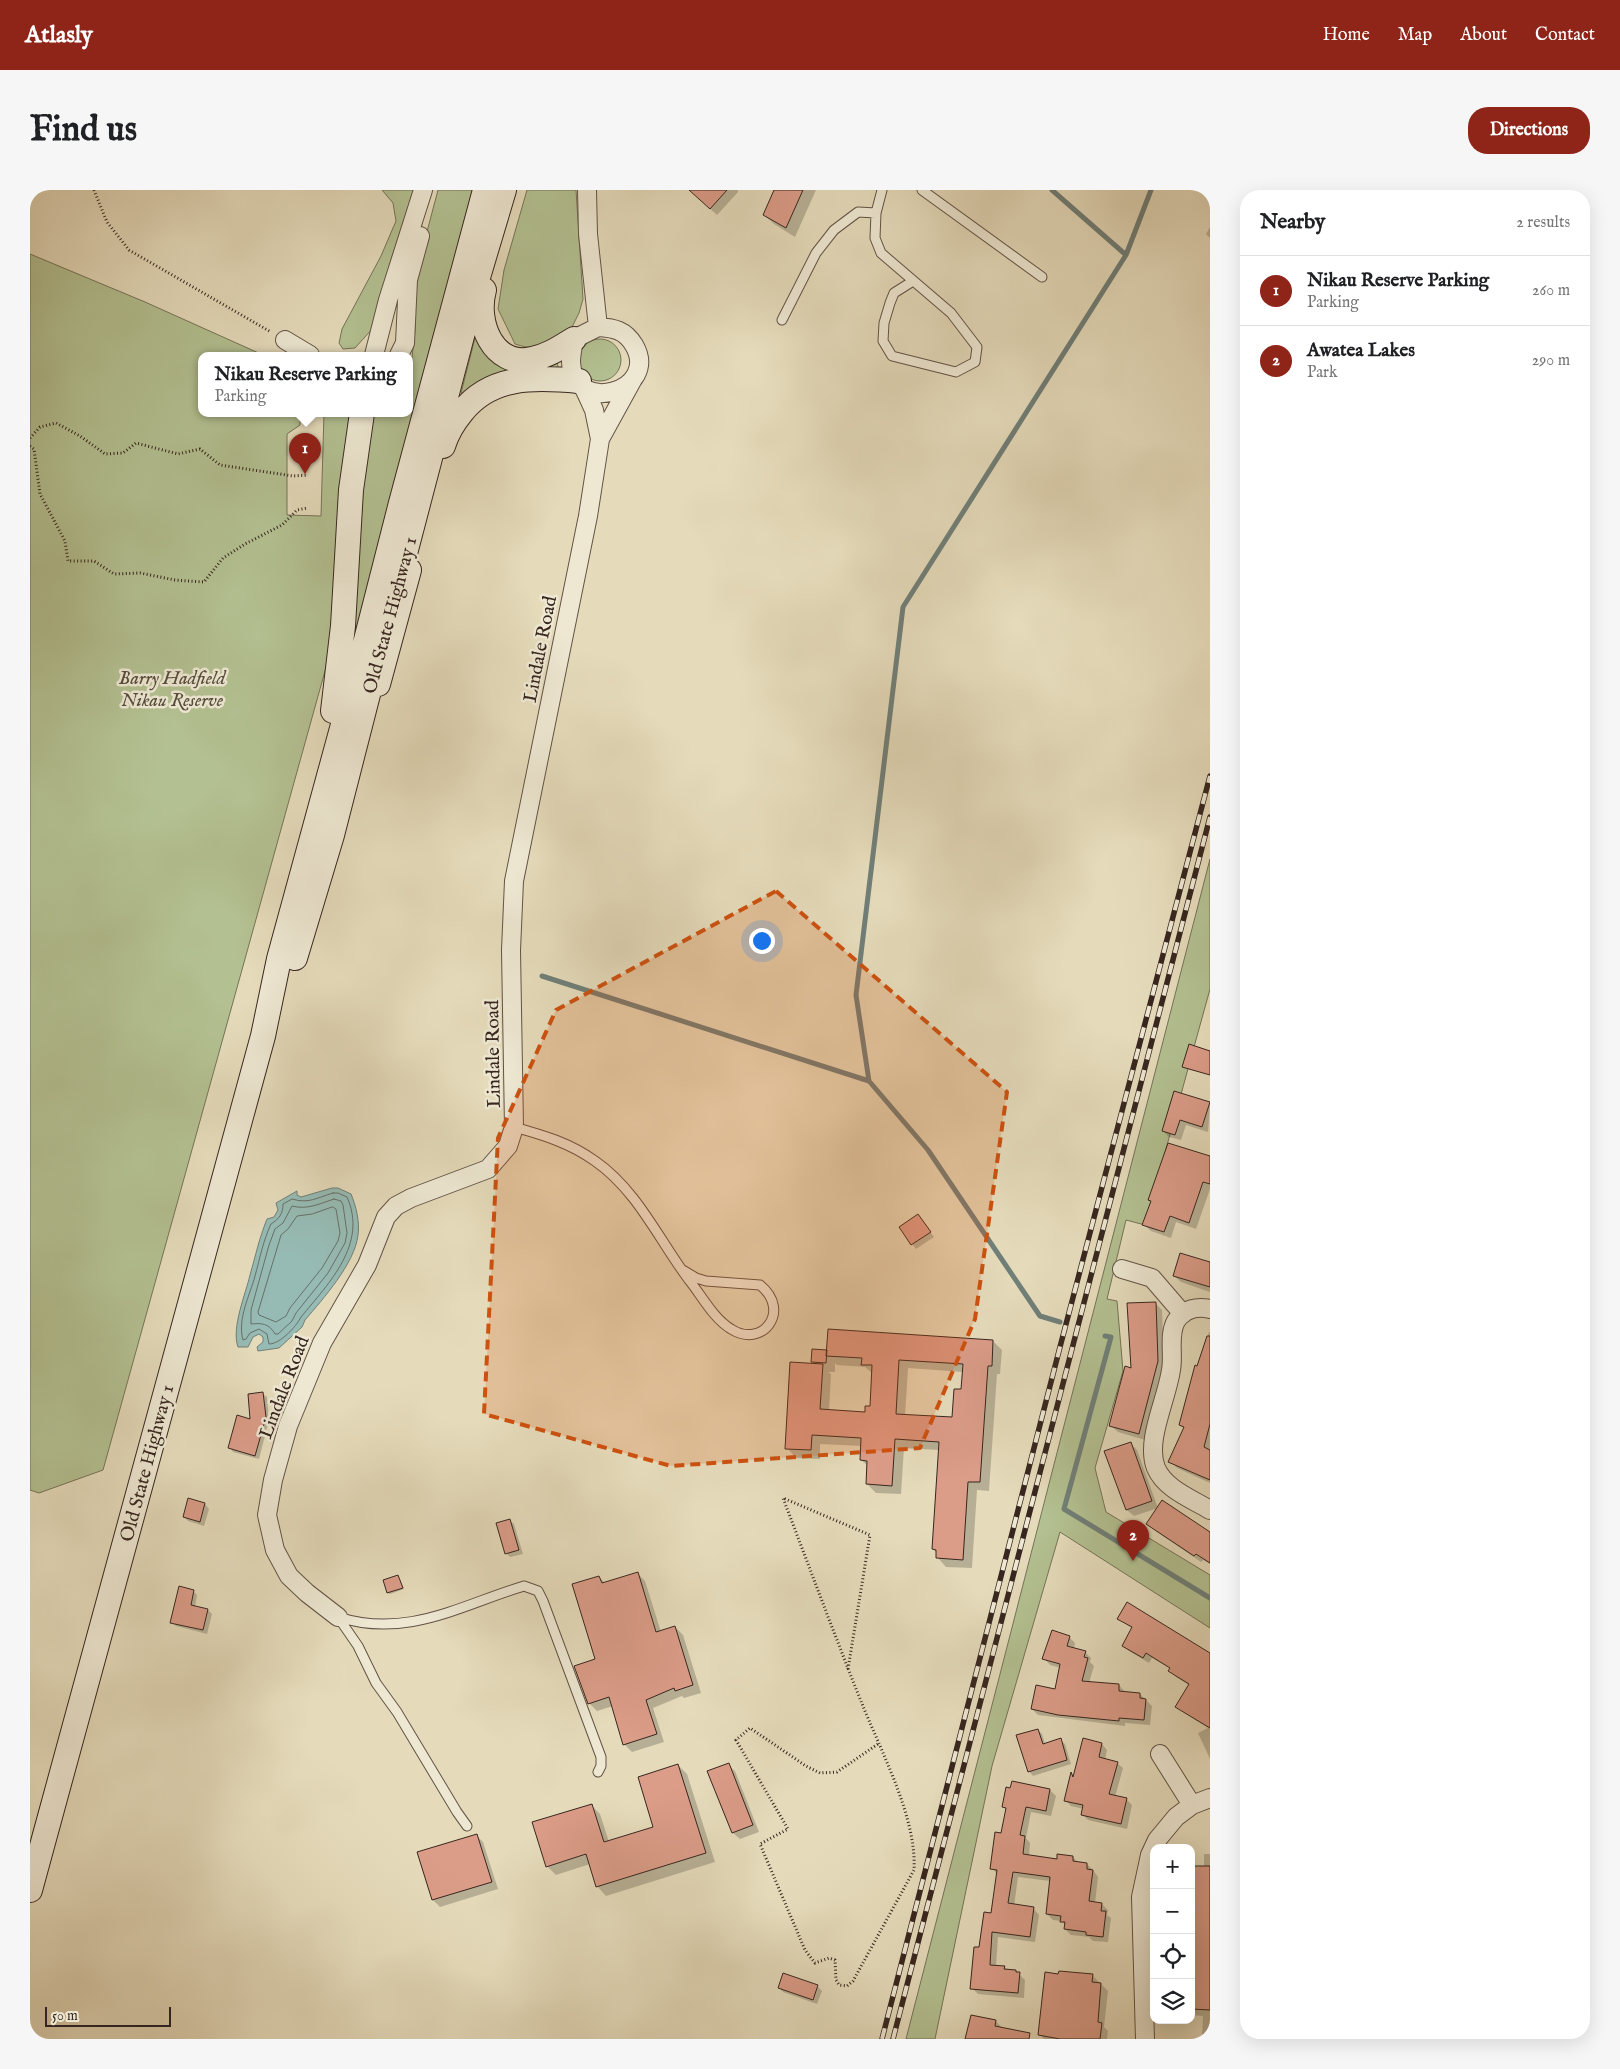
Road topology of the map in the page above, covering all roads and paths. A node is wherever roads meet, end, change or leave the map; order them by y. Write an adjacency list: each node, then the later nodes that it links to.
1 (94, 190): 16 (path)
2 (423, 190): 18 (street)
3 (432, 190): 19 (street)
4 (485, 190): 30 (main road, Old State Highway 1)
5 (504, 190): 29 (main road, Old State Highway 1)
6 (512, 190): 15 (main road)
7 (587, 190): 14 (street)
8 (882, 190): 10 (lane)
9 (922, 190): 11 (lane)
10 (876, 213): 12 (lane); 13 (lane)
11 (1042, 277)
12 (913, 281): 12 (lane)
13 (782, 320)
14 (598, 327): 15 (street); 20 (street)
15 (574, 339): 21 (street)
16 (284, 340): 17 (street)
17 (305, 352)
18 (375, 352)
19 (400, 352)
20 (633, 379): 21 (street); 24 (street, Lindale Road)
21 (581, 384): 24 (street); 29 (main road)
22 (361, 417): 30 (main road)
23 (30, 438): 27 (path)
24 (600, 439): 32 (street, Lindale Road)
25 (30, 446): 26 (path)
26 (32, 450): 28 (path)
27 (308, 475)
28 (307, 508)
29 (342, 795): 31 (main road, Old State Highway 1)
30 (315, 824): 31 (main road, Old State Highway 1)
31 (263, 1036): 46 (main road, Old State Highway 1)
32 (514, 1127): 33 (lane); 38 (street, Lindale Road)
33 (681, 1269): 33 (lane)
34 (1122, 1269): 36 (street)
35 (1210, 1309): 36 (street)
36 (1183, 1314): 37 (street)
37 (1210, 1510)
38 (338, 1617): 42 (lane); 45 (lane)
39 (848, 1669): 39 (path); 40 (path)
40 (878, 1744): 40 (path)
41 (1160, 1754): 44 (street)
42 (598, 1772)
43 (1210, 1798): 44 (street)
44 (1192, 1805): 47 (street)
45 (467, 1826)
46 (30, 1890)
47 (1145, 2039)

